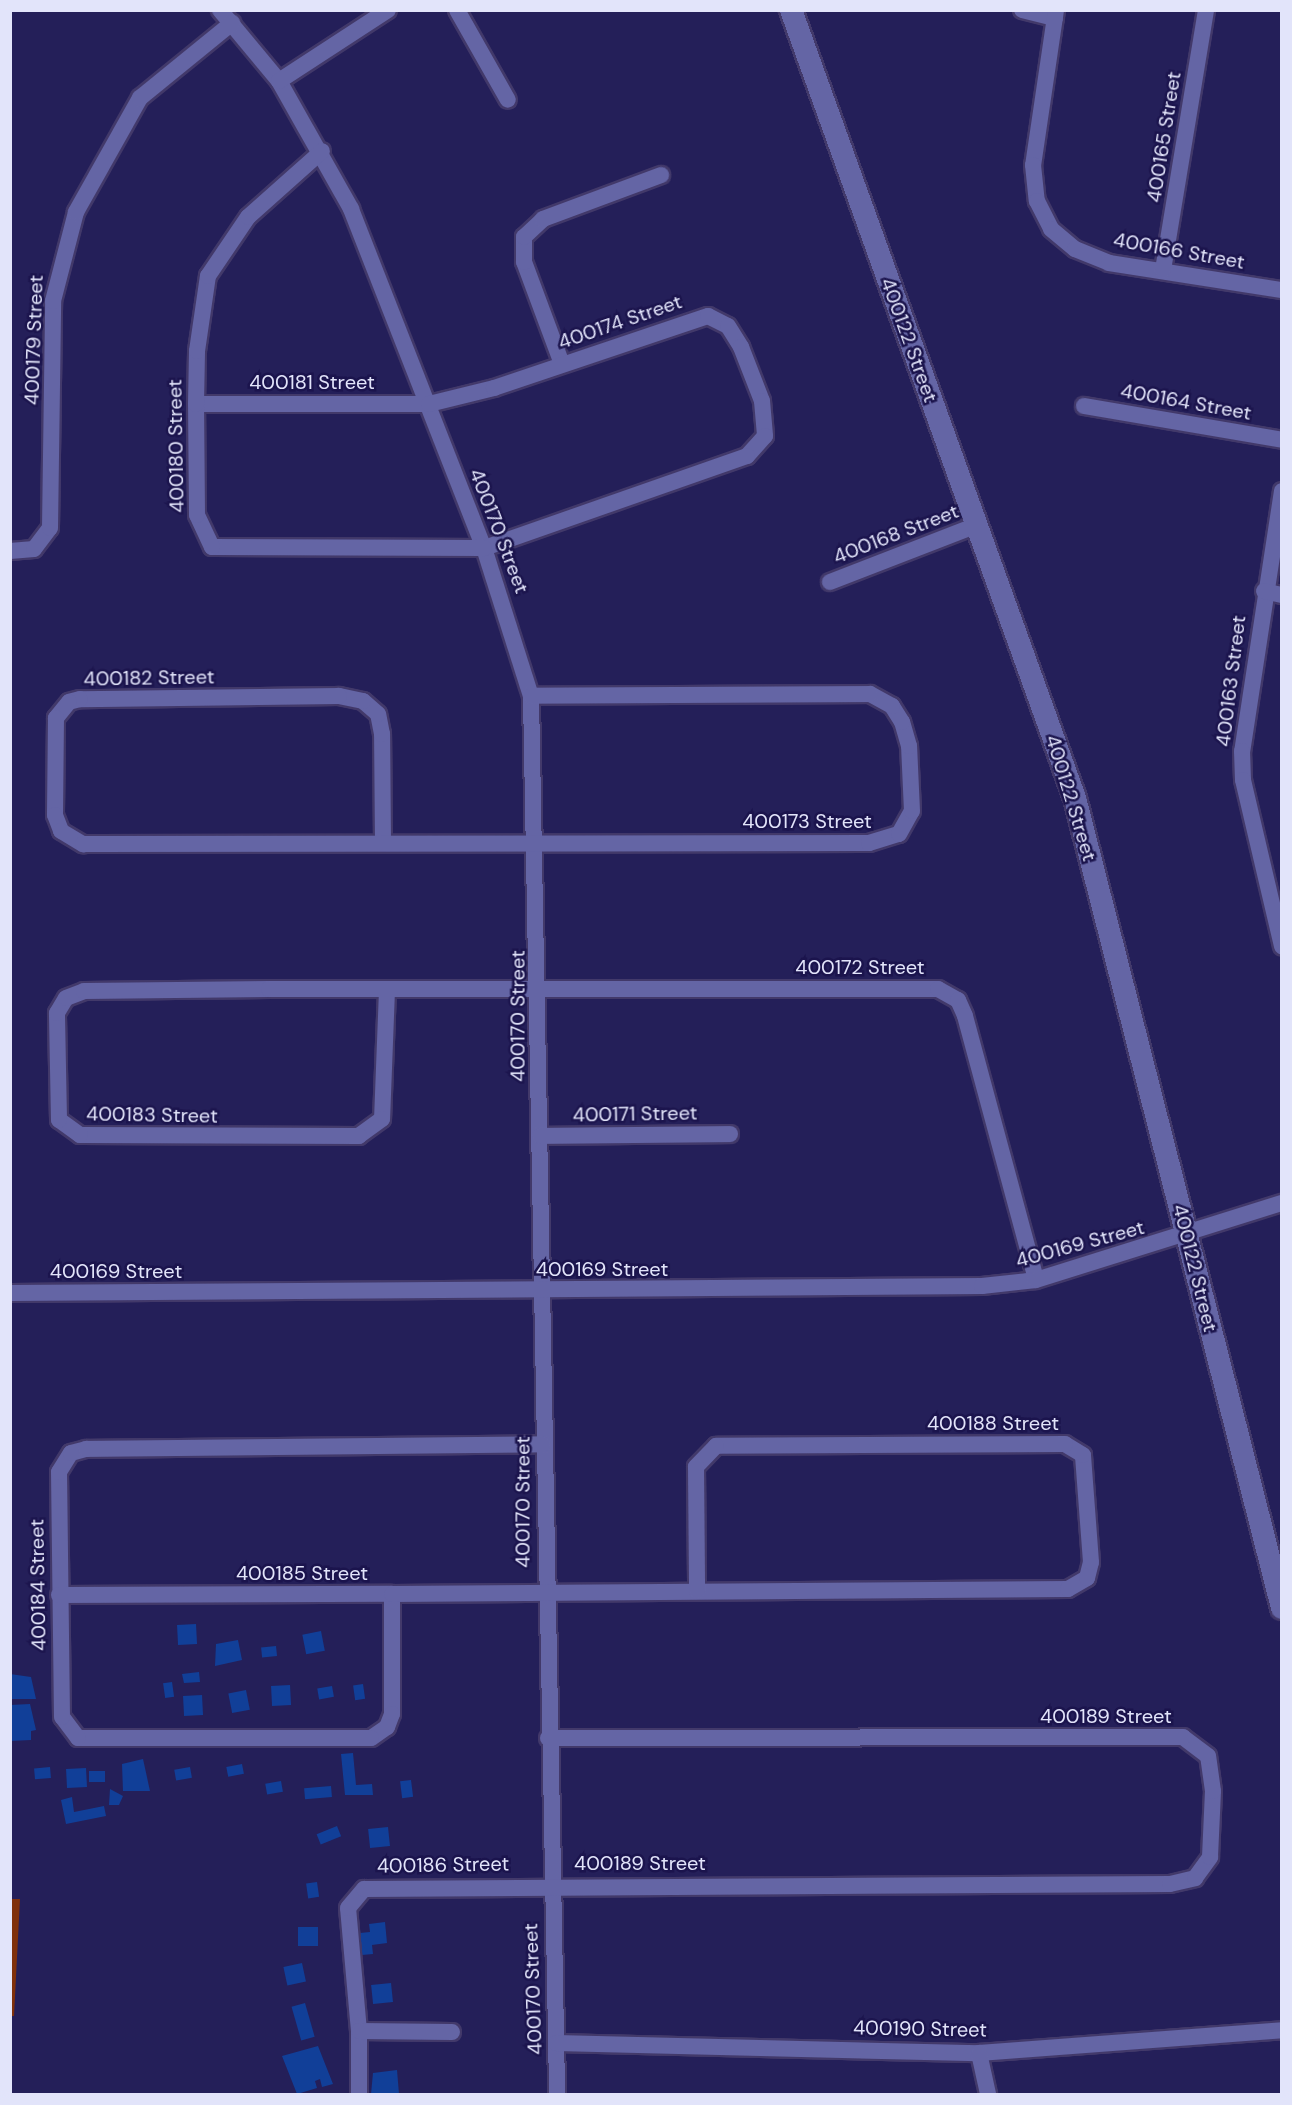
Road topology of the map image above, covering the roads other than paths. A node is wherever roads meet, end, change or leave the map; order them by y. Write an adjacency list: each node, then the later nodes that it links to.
1 (388, 10): 8 (street)
2 (457, 10): 9 (street)
3 (790, 10): 20 (street, 400122 Street)
4 (1022, 10): 6 (street)
5 (1206, 10): 12 (street, 400165 Street)
6 (1055, 14): 12 (street, 400166 Street)
7 (226, 17): 8 (street, 400170 Street); 22 (street, 400179 Street)
8 (279, 81): 10 (street, 400170 Street)
9 (508, 100)
10 (321, 151): 15 (street, 400180 Street); 16 (street, 400170 Street)
11 (662, 175): 14 (street)
12 (1163, 270): 13 (street, 400166 Street)
13 (1281, 290)
14 (562, 364): 16 (street, 400174 Street); 21 (street, 400174 Street)
15 (196, 404): 16 (street, 400181 Street); 21 (street, 400180 Street)
16 (429, 404): 21 (street, 400170 Street)
17 (1084, 405): 18 (street, 400164 Street)
18 (1281, 440)
19 (1281, 491): 24 (street, 400163 Street)
20 (977, 525): 23 (street, 400168 Street); 35 (street, 400122 Street)
21 (483, 548): 26 (street, 400170 Street)
22 (10, 551)
23 (830, 582)
24 (1264, 591): 25 (street); 29 (street, 400163 Street)
25 (1281, 595)
26 (531, 696): 27 (street, 400170 Street); 27 (street, 400173 Street)
27 (538, 841): 28 (street, 400182 Street); 30 (street, 400170 Street)
28 (383, 842): 28 (street, 400182 Street)
29 (1281, 946)
30 (539, 989): 31 (street, 400183 Street); 33 (street, 400170 Street); 36 (street, 400172 Street)
31 (387, 990): 31 (street, 400183 Street)
32 (730, 1134): 33 (street, 400171 Street)
33 (540, 1136): 37 (street, 400170 Street)
34 (1281, 1203): 35 (street, 400169 Street)
35 (1187, 1235): 36 (street, 400169 Street); 44 (street, 400122 Street)
36 (1036, 1280): 37 (street, 400169 Street)
37 (543, 1290): 38 (street, 400169 Street); 39 (street, 400170 Street)
38 (10, 1293)
39 (543, 1444): 41 (street, 400170 Street); 42 (street, 400184 Street)
40 (697, 1591): 40 (street, 400188 Street); 41 (street, 400188 Street)
41 (545, 1592): 43 (street, 400185 Street); 45 (street, 400170 Street)
42 (59, 1594): 43 (street, 400185 Street); 43 (street, 400184 Street)
43 (392, 1594)
44 (1281, 1608)
45 (548, 1738): 46 (street, 400170 Street); 46 (street, 400189 Street)
46 (550, 1884): 48 (street, 400186 Street); 50 (street, 400170 Street)
47 (1281, 2030): 51 (street, 400190 Street)
48 (359, 2031): 49 (street); 52 (street)
49 (452, 2032)
50 (556, 2043): 51 (street, 400190 Street); 53 (street, 400170 Street)
51 (979, 2053): 54 (street)
52 (359, 2094)
53 (557, 2094)
54 (988, 2094)

